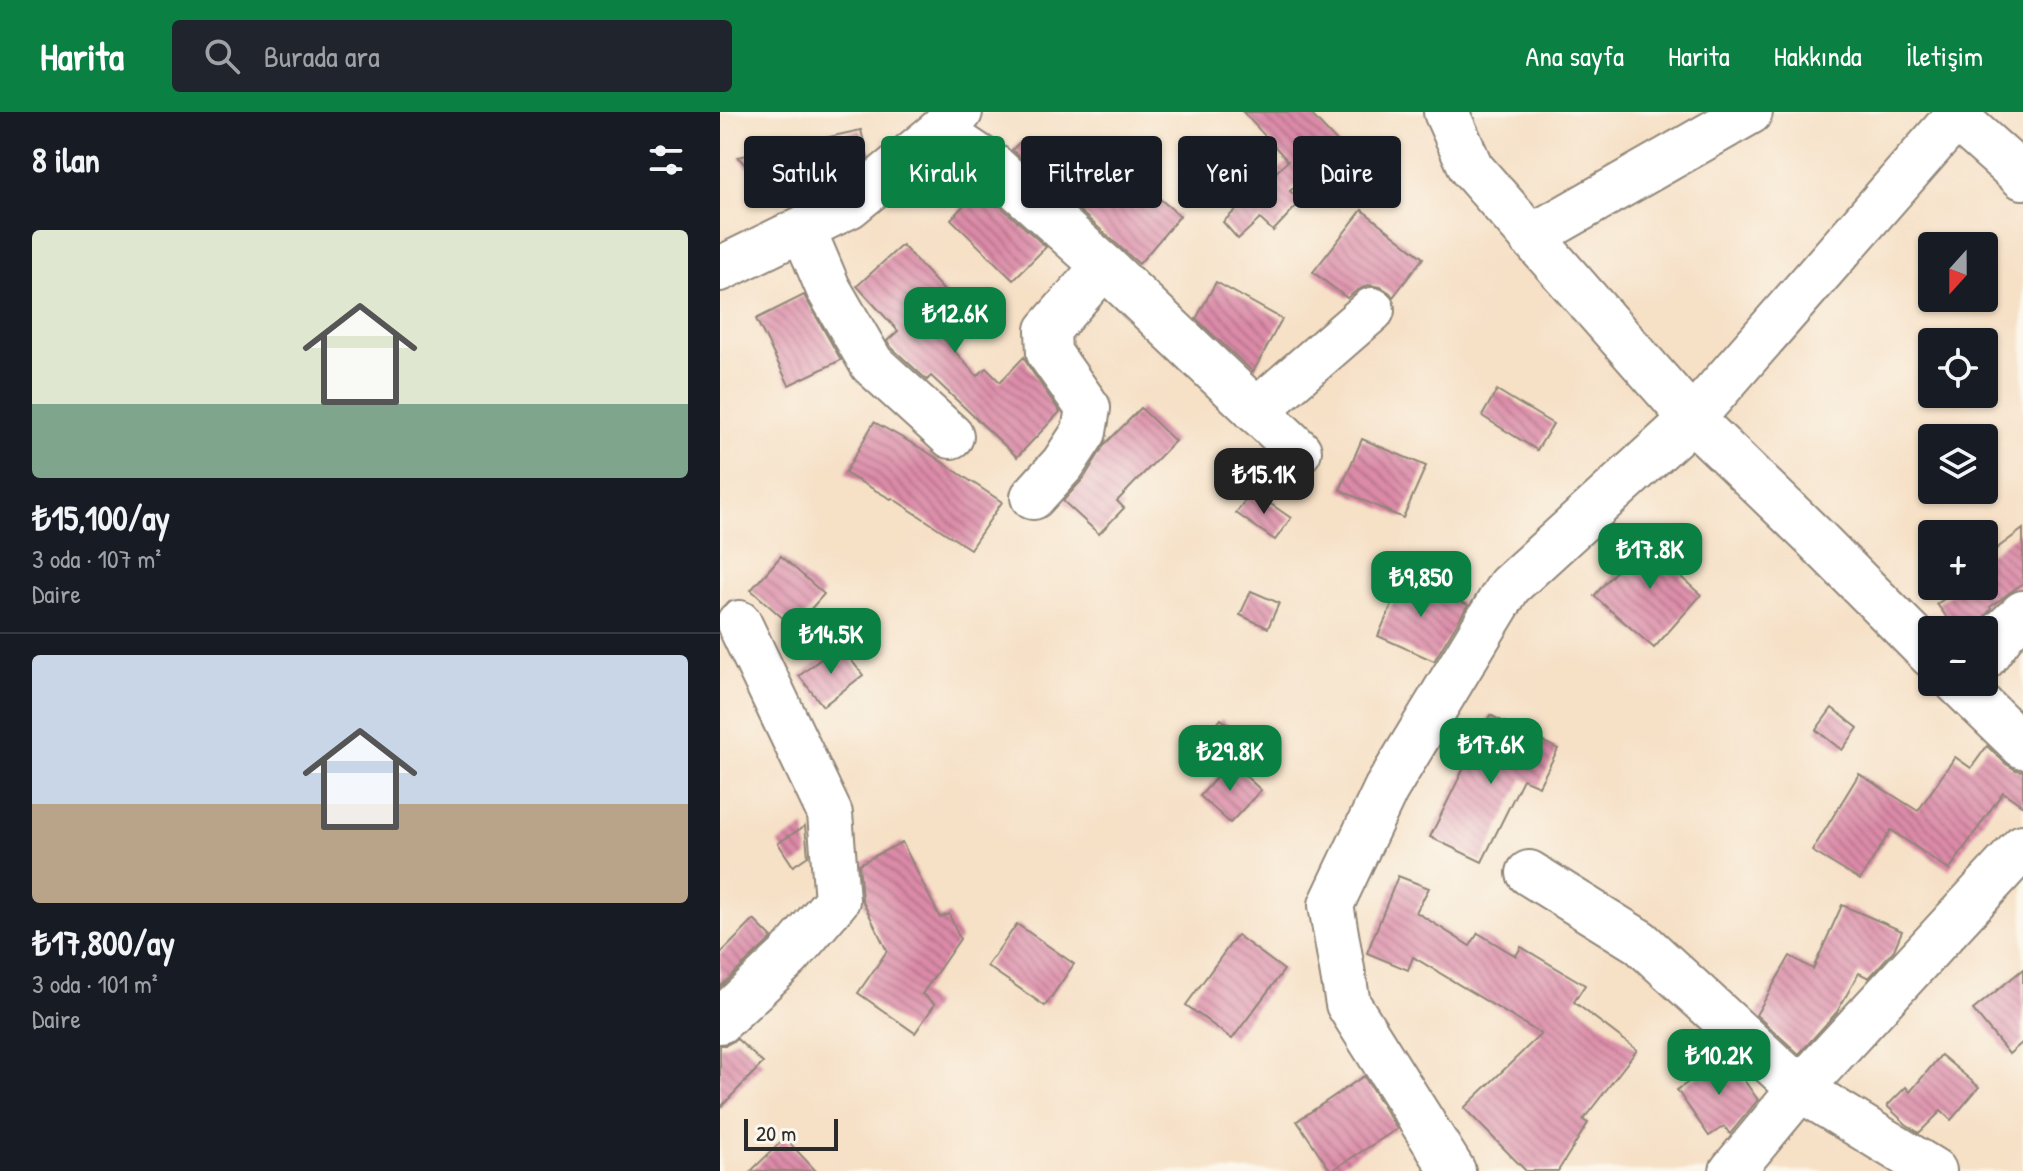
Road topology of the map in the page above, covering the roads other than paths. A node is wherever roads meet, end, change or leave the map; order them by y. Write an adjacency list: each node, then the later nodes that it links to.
1 (1446, 112): 7 (street)
2 (1750, 112): 7 (street)
3 (1958, 115): 5 (street); 12 (street)
4 (950, 122): 6 (street); 8 (street)
5 (2023, 177)
6 (803, 229): 9 (street); 13 (street)
7 (1531, 237): 12 (street)
8 (1104, 266): 11 (street); 15 (street)
9 (720, 269)
10 (1372, 310): 11 (street)
11 (1256, 411): 14 (street)
12 (1692, 419): 19 (street); 26 (street)
13 (951, 436)
14 (1299, 451)
15 (1033, 497)
16 (2023, 613): 18 (street)
17 (739, 623): 24 (street)
18 (1998, 639)
19 (1918, 642)
20 (1982, 696): 21 (street)
21 (2023, 746)
22 (2023, 847): 25 (street)
23 (1529, 873): 25 (street)
24 (720, 1021)
25 (1800, 1089): 27 (street); 28 (street)
26 (1453, 1171)
27 (1732, 1171)
28 (1934, 1171)

